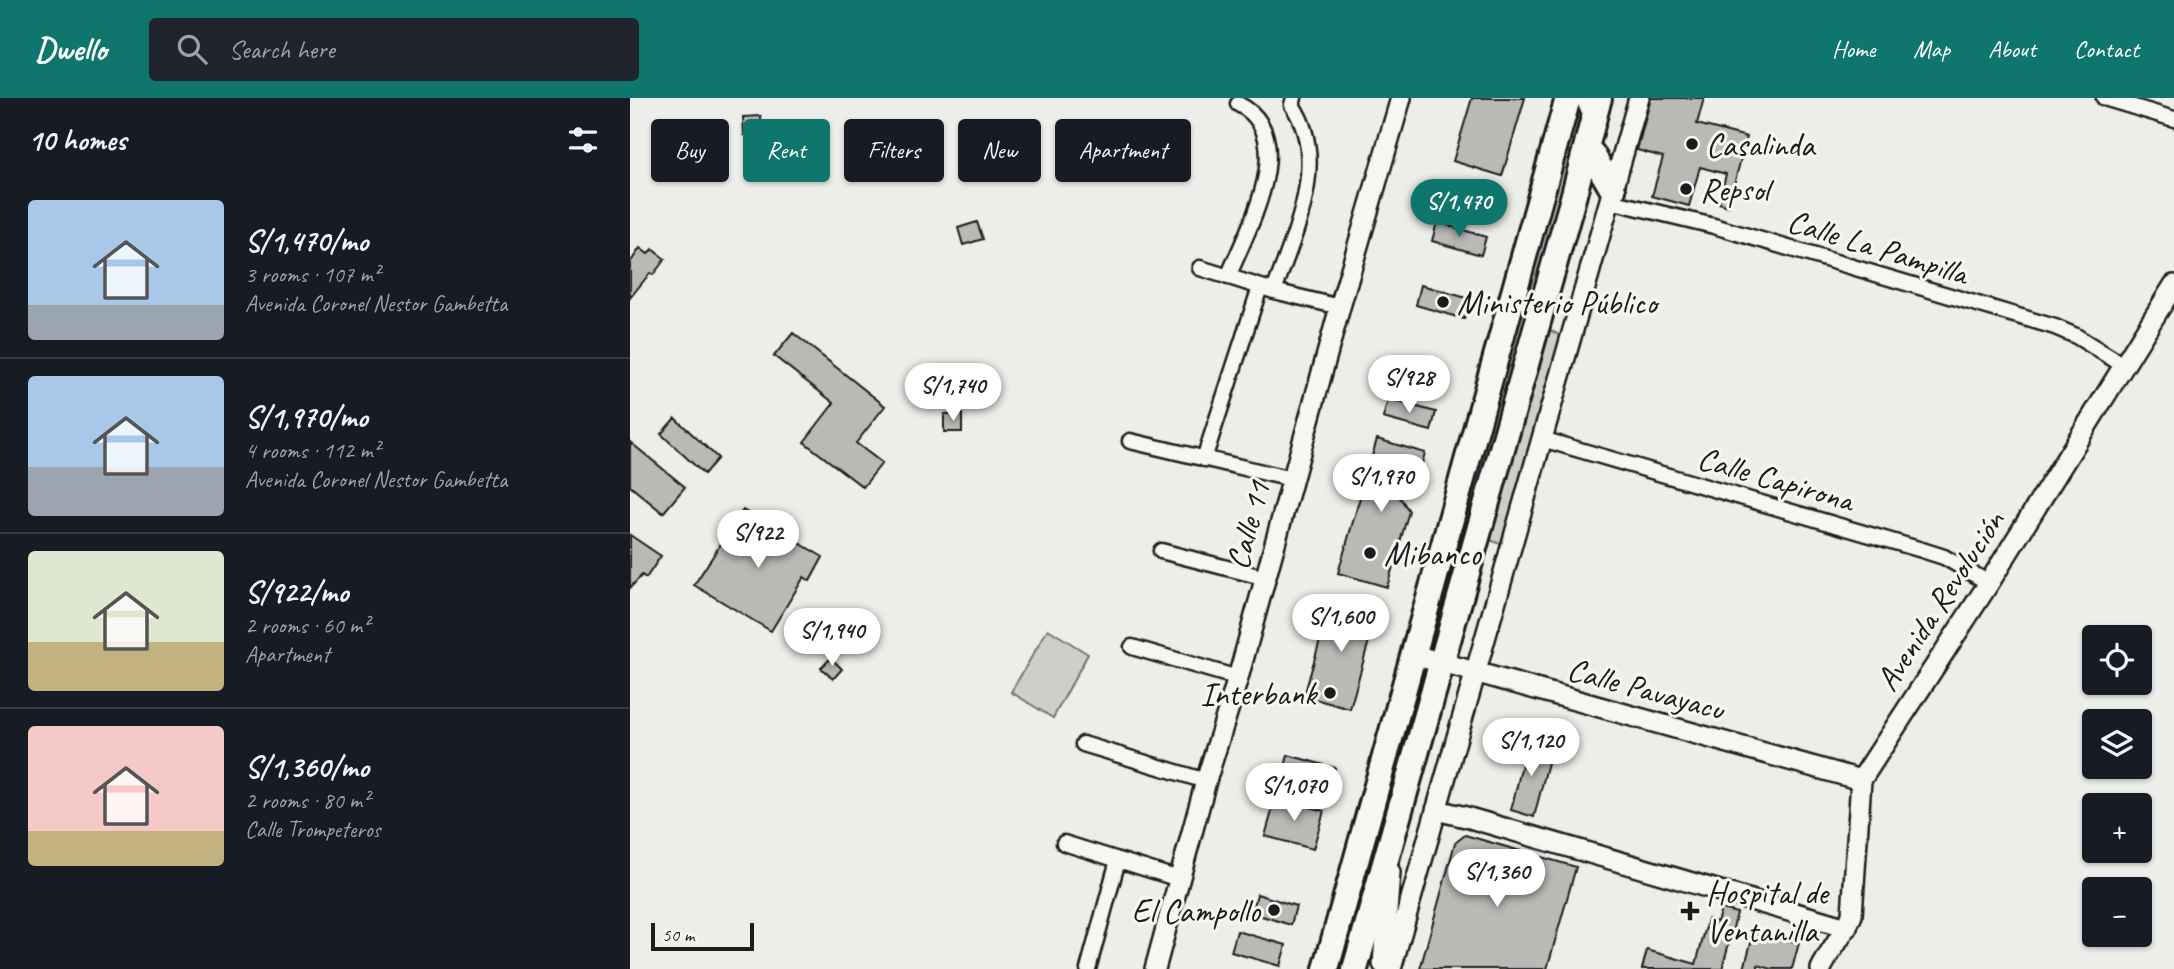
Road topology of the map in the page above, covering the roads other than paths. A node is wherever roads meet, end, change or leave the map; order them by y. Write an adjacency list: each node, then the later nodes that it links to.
1 (1294, 98): 16 (street)
2 (1401, 98): 17 (street, Calle 11)
3 (1568, 98): 27 (highway)
4 (1583, 98): 8 (street)
5 (1639, 98): 11 (street)
6 (2104, 98): 9 (street)
7 (1238, 104): 13 (street)
8 (1596, 110): 10 (highway)
9 (2174, 119)
10 (1586, 148): 11 (highway); 28 (highway)
11 (1611, 195): 18 (street, Calle La Pampilla); 19 (street)
12 (1200, 268): 13 (street)
13 (1228, 277): 15 (street)
14 (2174, 285): 18 (street, Avenida Revolución)
15 (1260, 287): 16 (street); 21 (street)
16 (1274, 291): 17 (street)
17 (1340, 306): 22 (street, Calle 11)
18 (2123, 365): 25 (street, Avenida Revolución)
19 (1542, 439): 25 (street, Calle Capirona); 29 (street)
20 (1130, 441): 21 (street)
21 (1204, 459): 22 (street)
22 (1292, 479): 24 (street, Calle 11)
23 (1161, 551): 24 (street)
24 (1266, 578): 30 (street, Calle 11)
25 (1989, 583): 32 (street, Avenida Revolución)
26 (1132, 647): 30 (street)
27 (1414, 655): 28 (street, Calle Pavayacu); 42 (highway)
28 (1441, 664): 29 (street, Calle Pavayacu); 35 (highway)
29 (1475, 674): 32 (street, Calle Pavayacu); 34 (street)
30 (1238, 678): 33 (street, Calle 11)
31 (1083, 744): 33 (street)
32 (1861, 780): 39 (street, Avenida Revolución)
33 (1206, 781): 38 (street, Calle 11)
34 (1436, 810): 39 (street); 45 (street)
35 (1392, 838): 43 (highway); 44 (street)
36 (1064, 842): 37 (street)
37 (1118, 860): 38 (street); 40 (street)
38 (1179, 879): 41 (street, Calle 11)
39 (1847, 928): 46 (street, Avenida Revolución)
40 (1088, 969)
41 (1155, 969)
42 (1326, 969)
43 (1355, 969)
44 (1384, 969)
45 (1391, 969)
46 (1821, 969)

